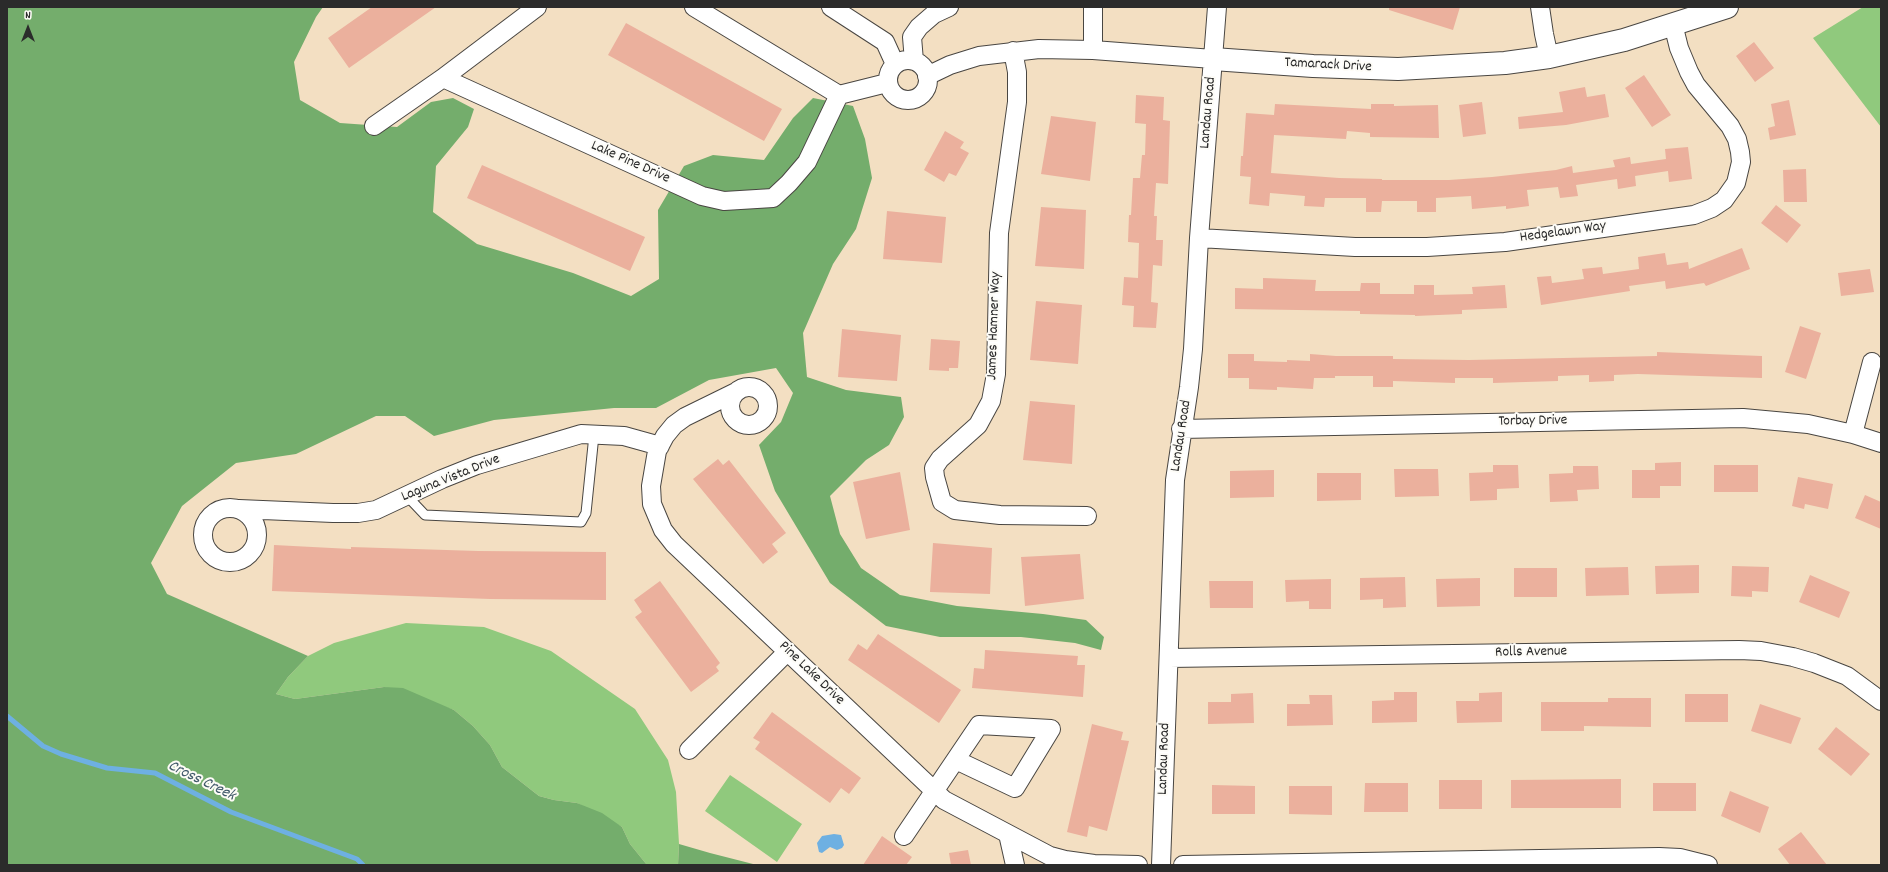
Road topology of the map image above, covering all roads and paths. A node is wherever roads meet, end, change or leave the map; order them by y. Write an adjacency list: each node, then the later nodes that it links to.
1 (537, 7): 17 (street)
2 (694, 7): 19 (street)
3 (831, 7): 15 (street)
4 (948, 7): 14 (street)
5 (1092, 7): 10 (street)
6 (1217, 7): 13 (street, Landau Road)
7 (1540, 7): 12 (street)
8 (1727, 7): 9 (street, Tamarack Drive)
9 (1674, 24): 12 (street, Tamarack Drive); 21 (street, Hedgelawn Way)
10 (1093, 50): 11 (street, Tamarack Drive); 13 (street, Tamarack Drive)
11 (1013, 51): 16 (street, Tamarack Drive); 31 (street, James Hamner Way)
12 (1549, 56): 13 (street, Tamarack Drive)
13 (1213, 59): 21 (street, Landau Road)
14 (914, 61): 15 (street); 16 (street)
15 (895, 64): 18 (street)
16 (927, 76): 18 (street)
17 (442, 78): 19 (street, Lake Pine Drive); 20 (street)
18 (887, 83): 19 (street)
19 (839, 95)
20 (374, 126)
21 (1199, 238): 24 (street, Landau Road)
22 (1872, 362): 25 (street)
23 (738, 391): 28 (street, Pine Lake Drive)
24 (1181, 429): 25 (street, Torbay Drive); 33 (street, Landau Road)
25 (1854, 434): 27 (street, Torbay Drive)
26 (594, 435): 28 (street, Laguna Vista Drive); 29 (street, Laguna Vista Drive); 29 (lane)
27 (1881, 443)
28 (660, 446): 32 (street, Pine Lake Drive)
29 (407, 496): 30 (street, Laguna Vista Drive)
30 (239, 509)
31 (1087, 516)
32 (787, 652): 35 (street); 37 (street, Pine Lake Drive)
33 (1169, 658): 34 (street, Rolls Avenue); 42 (street, Landau Road)
34 (1881, 702)
35 (689, 750)
36 (956, 760): 36 (street); 37 (street)
37 (935, 792): 38 (street, Pine Lake Drive); 39 (street)
38 (1008, 834): 40 (street); 41 (street, Pine Lake Drive)
39 (904, 836)
40 (1015, 865)
41 (1138, 865)
42 (1161, 865)
43 (1184, 865): 44 (street)
44 (1708, 865)

